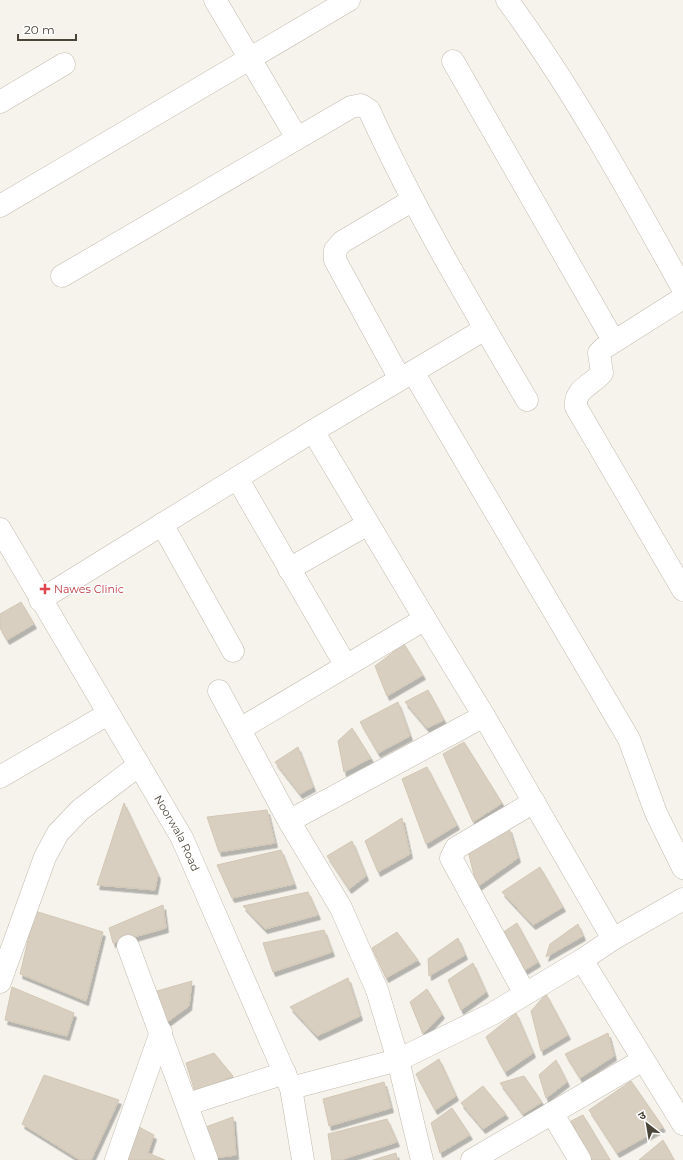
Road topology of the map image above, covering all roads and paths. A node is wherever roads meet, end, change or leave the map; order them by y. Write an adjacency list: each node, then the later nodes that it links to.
1 (215, 0): 4 (street)
2 (349, 0): 4 (street)
3 (507, 0): 12 (street)
4 (250, 57): 8 (street); 10 (street)
5 (453, 61): 15 (street)
6 (64, 64): 7 (street)
7 (3, 93)
8 (297, 138): 9 (street); 11 (street)
9 (413, 200): 14 (street); 16 (street)
10 (0, 206)
11 (62, 276)
12 (683, 289)
13 (683, 298): 15 (street)
14 (485, 329): 16 (street); 17 (street)
15 (614, 340): 25 (street)
16 (407, 375): 18 (street); 38 (street)
17 (527, 400)
18 (312, 431): 19 (street); 21 (street)
19 (237, 478): 20 (street); 24 (street)
20 (162, 524): 26 (street); 28 (street)
21 (368, 524): 24 (street); 27 (street)
22 (0, 529): 23 (street, Noorwala Road)
23 (6, 552): 26 (street, Noorwala Road)
24 (289, 569): 29 (street)
25 (683, 590)
26 (40, 600): 31 (street, Noorwala Road)
27 (426, 619): 29 (street); 32 (street)
28 (233, 651)
29 (346, 666): 33 (street)
30 (220, 691): 33 (street)
31 (108, 714): 34 (street, Noorwala Road); 35 (street)
32 (484, 716): 36 (street); 37 (street)
33 (240, 729): 37 (street)
34 (138, 765): 43 (street); 48 (street, Noorwala Road)
35 (0, 777)
36 (534, 802): 40 (street); 44 (street)
37 (289, 821): 46 (street)
38 (683, 868)
39 (683, 899): 40 (street)
40 (613, 939): 42 (street)
41 (128, 946): 45 (street)
42 (582, 960): 44 (street); 47 (street)
43 (0, 982)
44 (525, 994): 46 (street)
45 (161, 1032): 49 (street); 52 (street)
46 (398, 1060): 48 (street); 55 (street)
47 (643, 1060): 50 (street); 51 (street)
48 (288, 1080): 49 (street); 54 (street, Noorwala Road)
49 (188, 1104): 53 (street)
50 (552, 1113): 56 (street); 57 (street)
51 (683, 1124)
52 (116, 1160)
53 (207, 1160)
54 (304, 1160)
55 (422, 1160)
56 (472, 1160)
57 (580, 1160)

